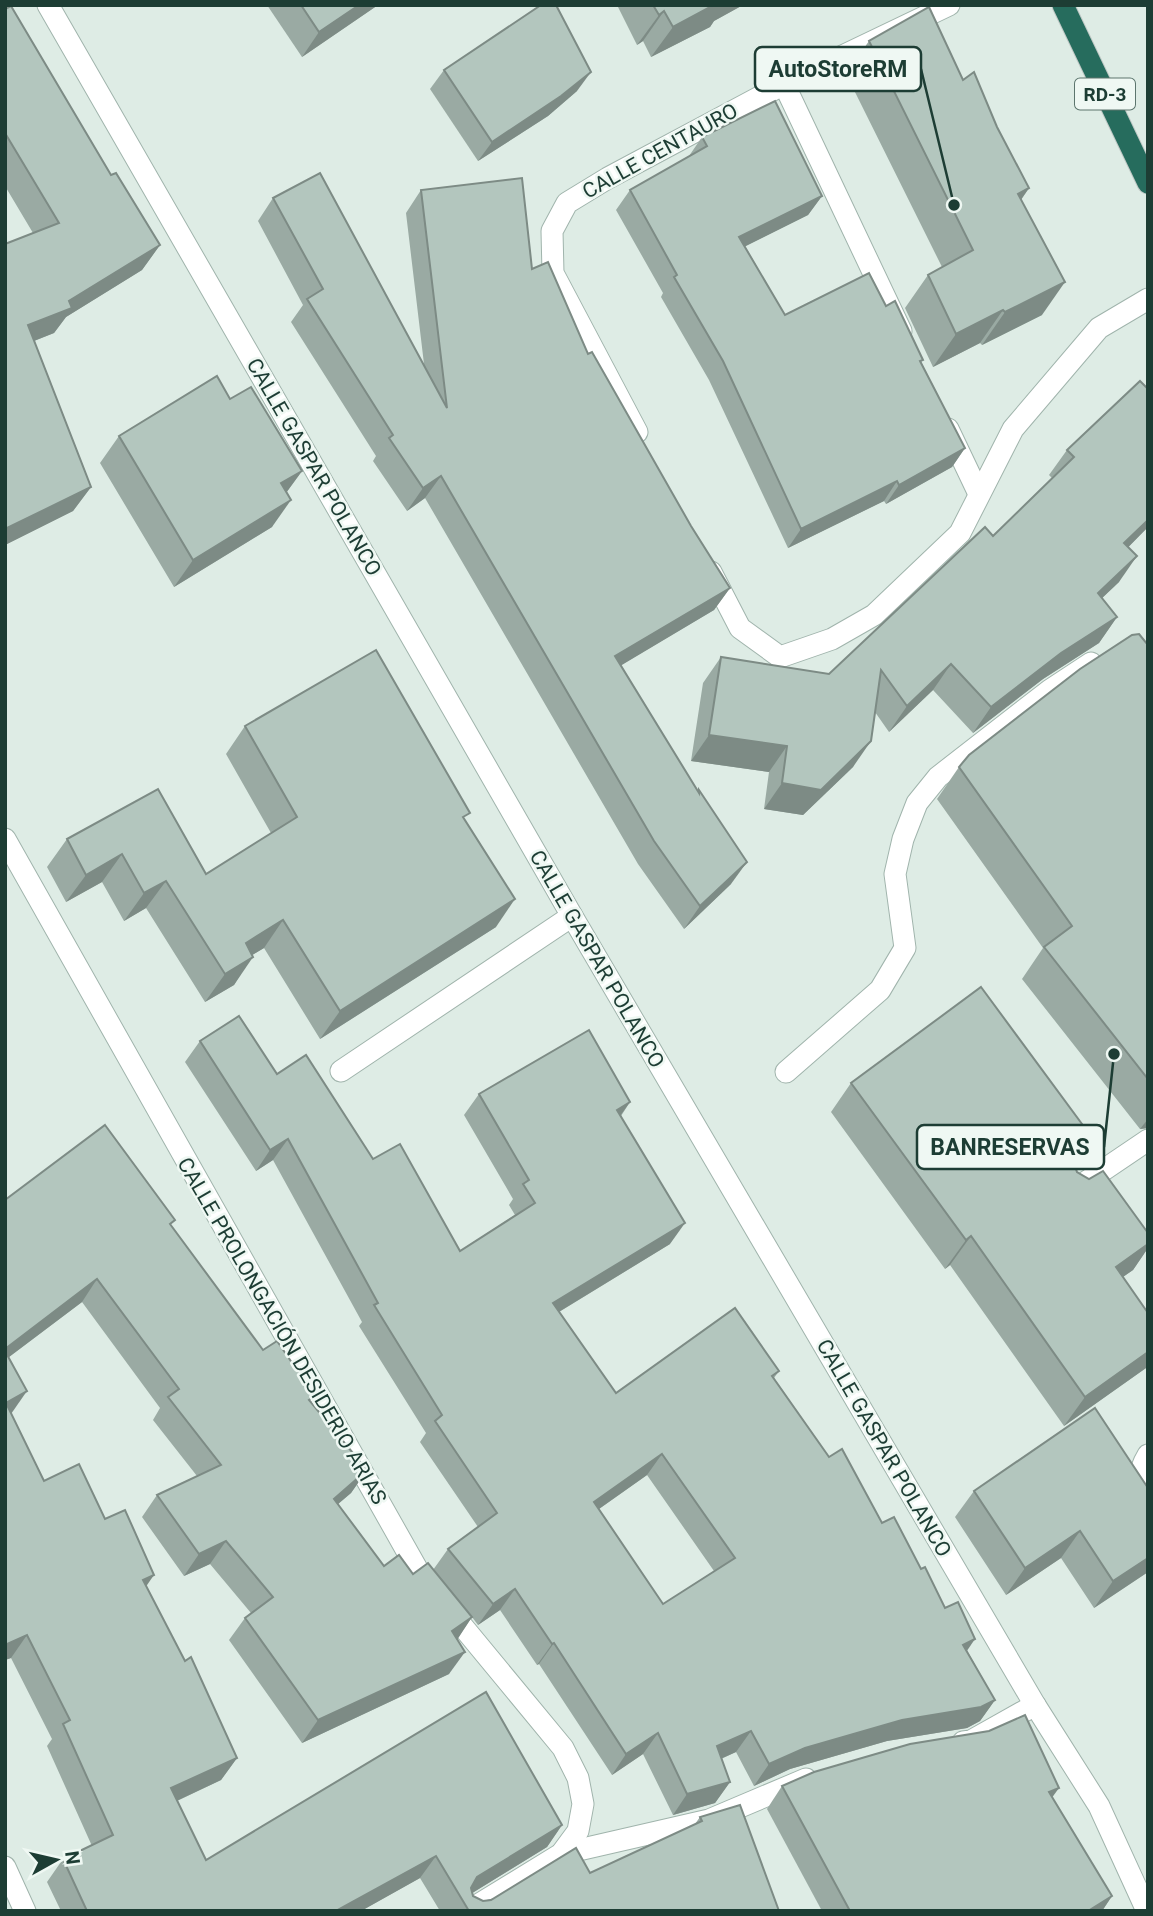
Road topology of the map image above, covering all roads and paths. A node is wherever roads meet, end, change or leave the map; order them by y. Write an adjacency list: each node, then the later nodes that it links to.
1 (48, 5): 14 (street, CALLE GASPAR POLANCO)
2 (948, 5): 4 (street, CALLE CENTAURO)
3 (1063, 5): 5 (highway, RD-3)
4 (784, 84): 7 (street); 9 (street, CALLE CENTAURO)
5 (1148, 183)
6 (1148, 299): 10 (street)
7 (908, 345)
8 (937, 407): 10 (street)
9 (643, 444)
10 (979, 494): 11 (street)
11 (701, 554)
12 (1105, 653): 16 (street)
13 (5, 839): 24 (street, CALLE PROLONGACIÓN DESIDERIO ARIAS)
14 (572, 916): 15 (street); 21 (street, CALLE GASPAR POLANCO)
15 (341, 1071)
16 (786, 1072)
17 (1148, 1140): 18 (street)
18 (1068, 1195)
19 (1148, 1455): 20 (street)
20 (1148, 1505)
21 (1034, 1705): 22 (street); 28 (street, CALLE GASPAR POLANCO)
22 (944, 1745)
23 (831, 1771): 24 (street)
24 (561, 1854): 27 (street)
25 (5, 1867): 26 (street)
26 (25, 1911)
27 (468, 1911)
28 (1147, 1911)

